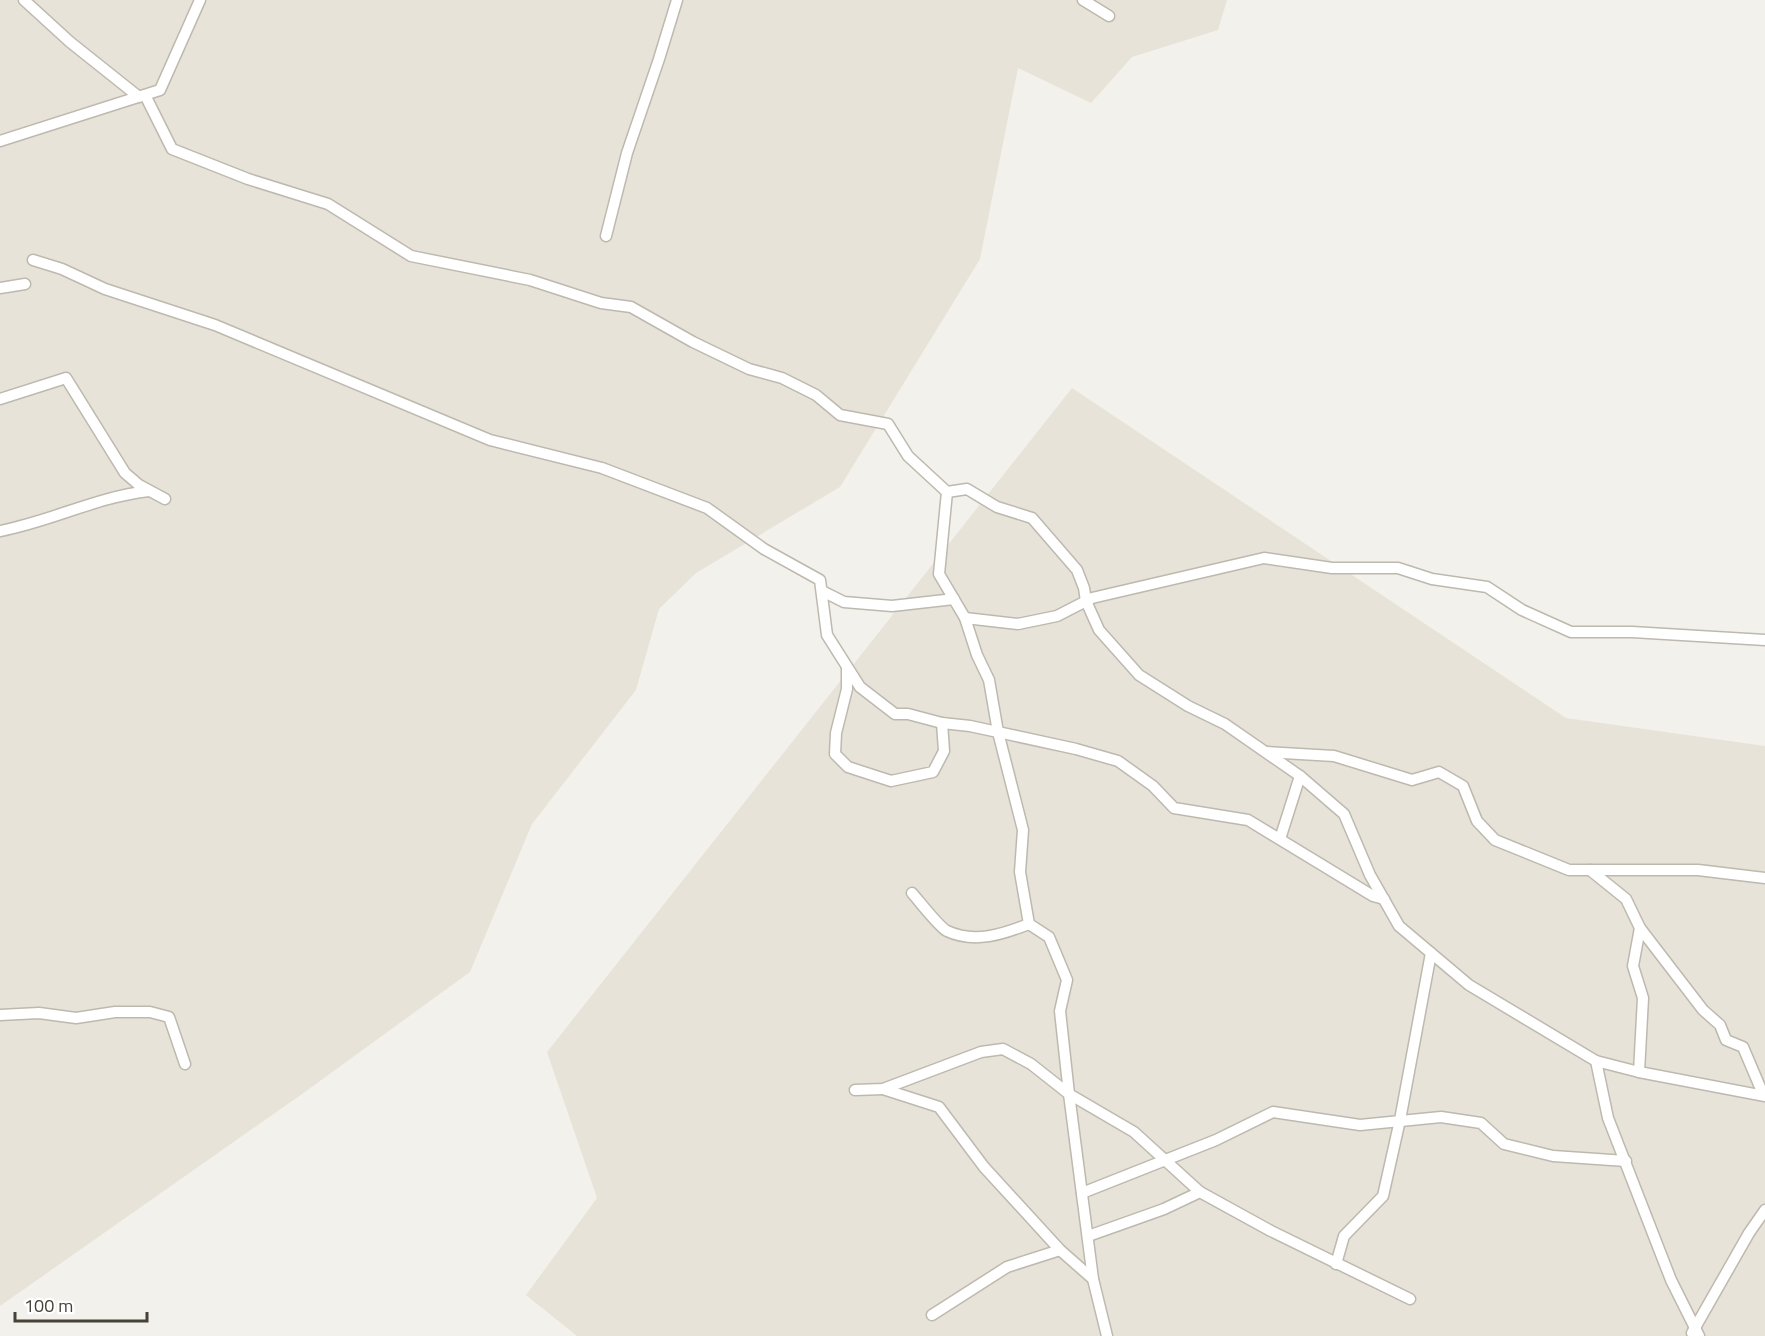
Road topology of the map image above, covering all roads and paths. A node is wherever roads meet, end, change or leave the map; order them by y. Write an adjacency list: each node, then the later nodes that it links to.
1 (24, 0): 6 (street)
2 (200, 0): 6 (street)
3 (677, 0): 8 (street)
4 (1083, 0): 5 (street)
5 (1109, 16)
6 (142, 96): 7 (street); 14 (street)
7 (0, 141)
8 (606, 236)
9 (33, 260): 17 (street)
10 (25, 284): 11 (street)
11 (0, 288)
12 (0, 399): 13 (street)
13 (149, 491): 15 (street); 16 (street)
14 (947, 492): 18 (street); 19 (street)
15 (165, 499)
16 (0, 531)
17 (822, 591): 18 (street); 22 (street)
18 (954, 599): 20 (street)
19 (1086, 601): 20 (street); 21 (street); 25 (street)
20 (965, 618): 24 (street)
21 (1765, 640)
22 (847, 665): 23 (street); 23 (street)
23 (942, 723): 24 (street)
24 (998, 732): 27 (street); 32 (street)
25 (1265, 752): 26 (street); 28 (street)
26 (1300, 776): 27 (street); 31 (street)
27 (1280, 839): 31 (street)
28 (1590, 870): 29 (street); 33 (street)
29 (1765, 878)
30 (912, 893): 32 (street)
31 (1384, 899): 34 (street)
32 (1029, 924): 41 (street)
33 (1640, 928): 38 (street); 42 (street)
34 (1431, 952): 36 (street); 43 (street)
35 (0, 1015): 37 (street)
36 (1596, 1061): 38 (street); 45 (street)
37 (185, 1064)
38 (1639, 1072): 42 (street)
39 (883, 1089): 40 (street); 41 (street); 50 (street)
40 (855, 1090)
41 (1069, 1094): 44 (street); 47 (street)
42 (1764, 1095)
43 (1400, 1120): 44 (street); 45 (street); 51 (street)
44 (1165, 1160): 46 (street); 47 (street)
45 (1626, 1161): 55 (street)
46 (1200, 1192): 49 (street); 51 (street)
47 (1082, 1193): 49 (street)
48 (1765, 1210): 55 (street)
49 (1088, 1236): 52 (street)
50 (1060, 1250): 52 (street); 54 (street)
51 (1336, 1264): 53 (street)
52 (1093, 1279): 56 (street)
53 (1410, 1299)
54 (932, 1315)
55 (1694, 1334)
56 (1107, 1336)

